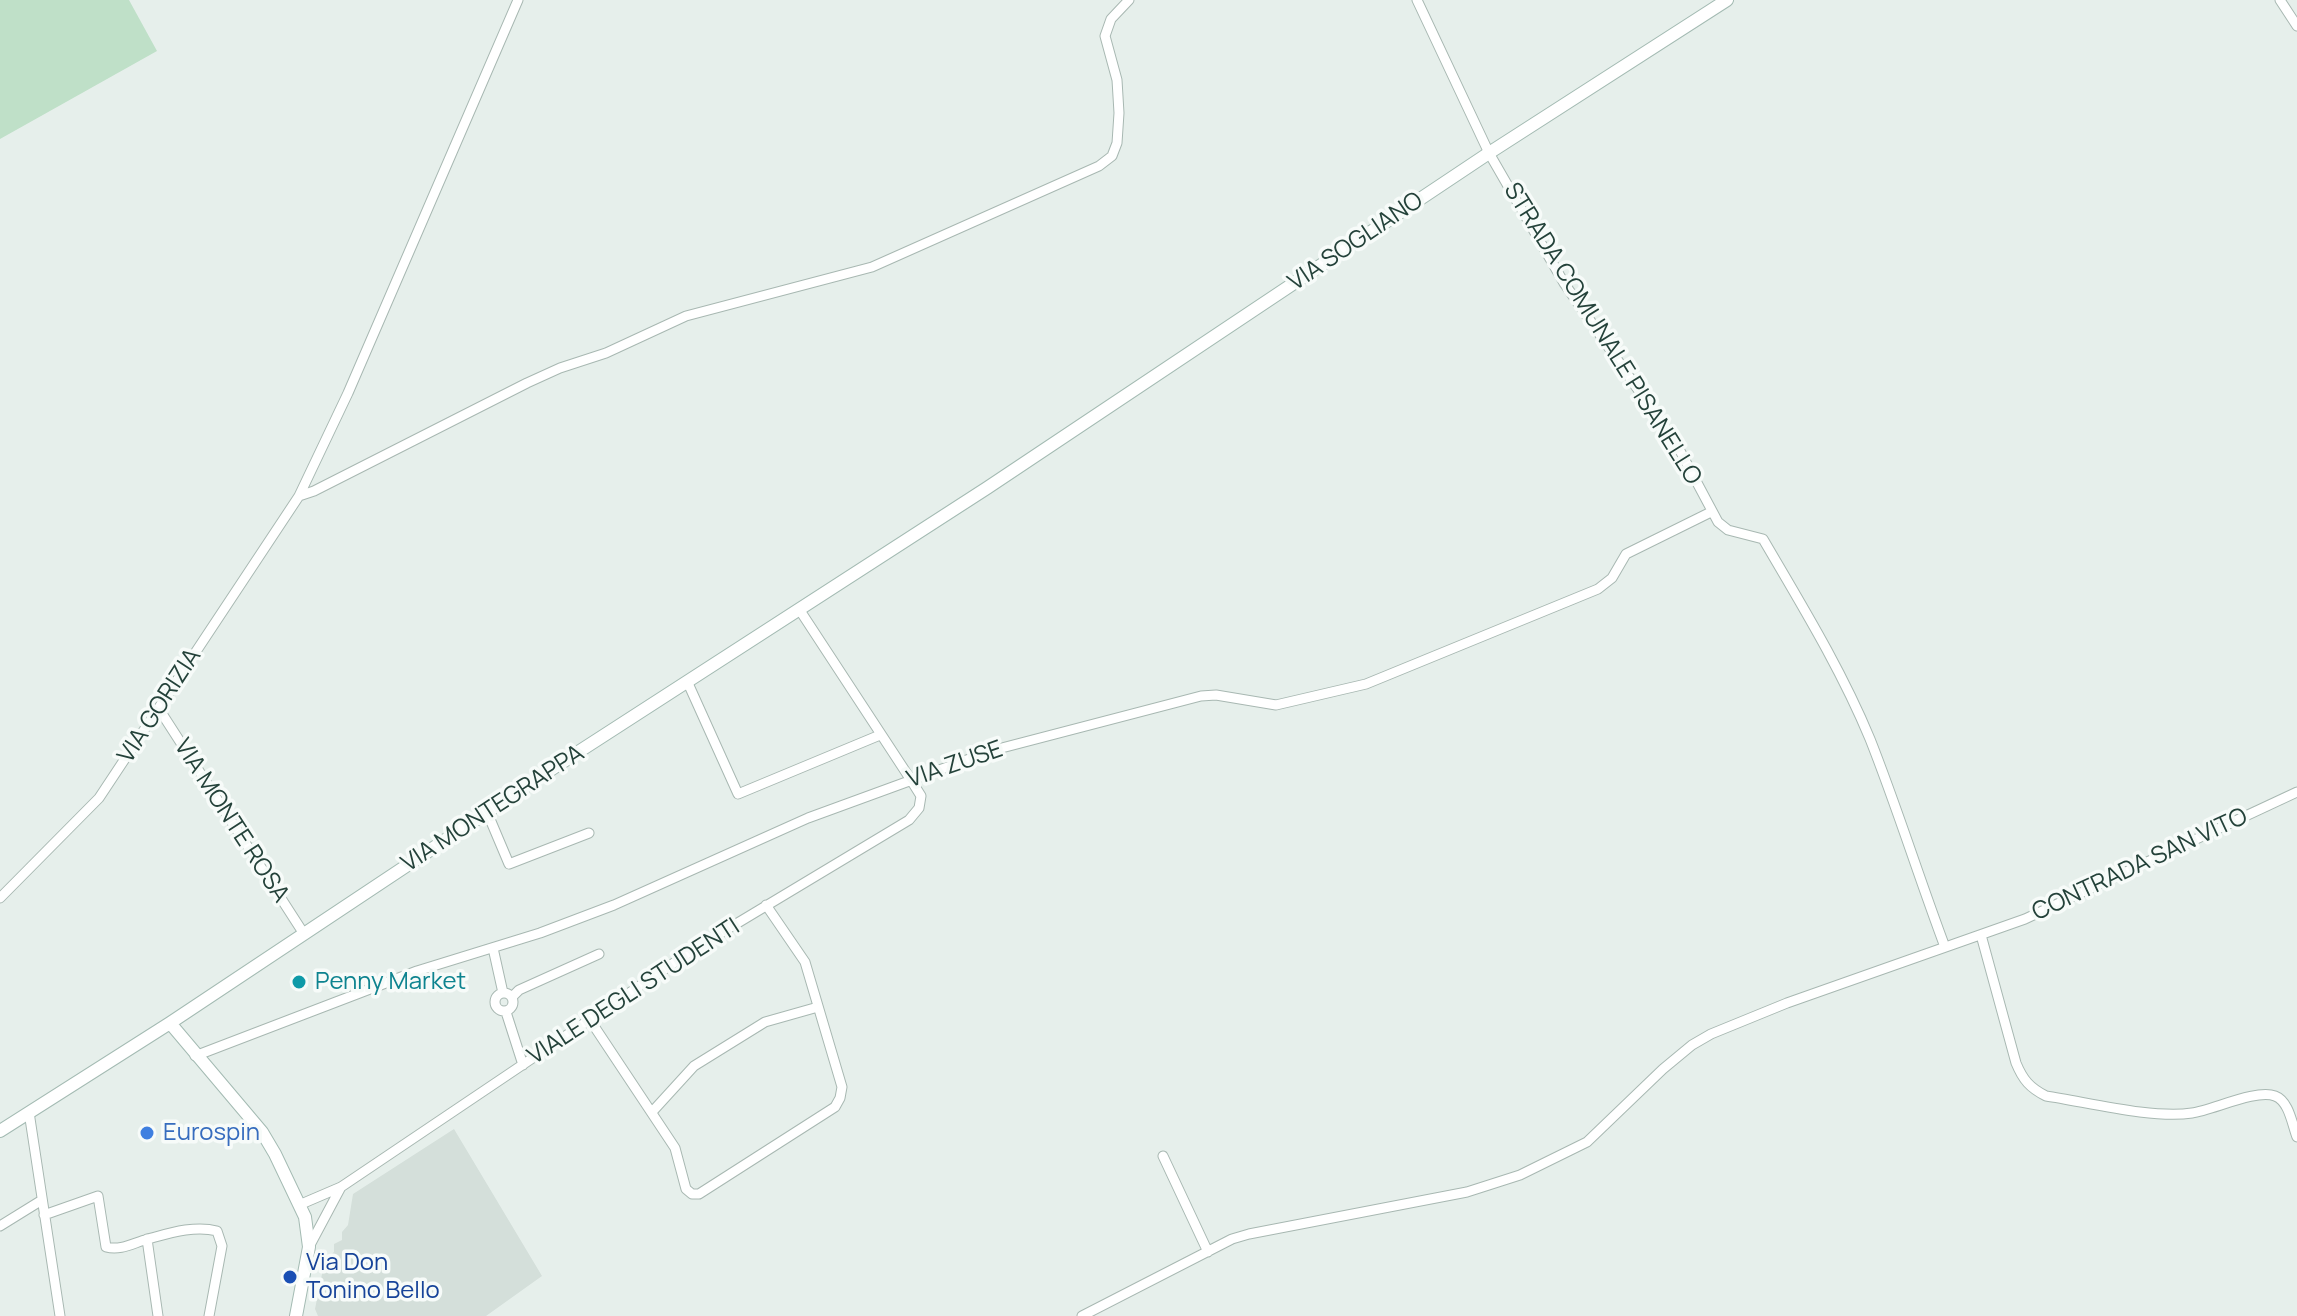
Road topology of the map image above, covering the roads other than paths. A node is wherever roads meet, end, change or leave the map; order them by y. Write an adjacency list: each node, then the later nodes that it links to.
1 (518, 0): 9 (street, VIA GORIZIA)
2 (1129, 0): 9 (street)
3 (1417, 0): 7 (street, STRADA COMUNALE PISANELLO)
4 (1727, 0): 7 (main road, VIA SOGLIANO)
5 (2280, 0): 6 (street)
6 (2297, 26)
7 (1489, 153): 8 (main road, VIA SOGLIANO); 10 (street, STRADA COMUNALE PISANELLO)
8 (987, 488): 11 (main road, VIA MONTEGRAPPA)
9 (299, 496): 13 (street, VIA GORIZIA)
10 (1711, 512): 15 (street, VIA ZUSE); 23 (street, STRADA COMUNALE PISANELLO)
11 (799, 609): 12 (main road, VIA MONTEGRAPPA); 14 (street)
12 (687, 681): 14 (street); 17 (main road, VIA MONTEGRAPPA)
13 (159, 709): 19 (street, VIA GORIZIA); 21 (street, VIA MONTE ROSA)
14 (880, 735): 15 (street)
15 (911, 780): 20 (street, VIALE DEGLI STUDENTI); 24 (street, VIA ZUSE)
16 (2297, 792): 22 (street, CONTRADA SAN VITO)
17 (487, 812): 18 (street); 21 (main road, VIA MONTEGRAPPA)
18 (589, 833)
19 (0, 898)
20 (766, 905): 27 (street); 29 (street, VIALE DEGLI STUDENTI)
21 (304, 934): 30 (main road, VIA MONTEGRAPPA)
22 (1981, 935): 23 (street, CONTRADA SAN VITO); 36 (street)
23 (1945, 947): 45 (street, CONTRADA SAN VITO)
24 (493, 948): 26 (street); 31 (street, VIA ZUSE)
25 (599, 954): 26 (street)
26 (508, 995): 28 (street); 28 (street)
27 (818, 1007): 34 (street); 34 (street)
28 (506, 1012): 32 (street)
29 (590, 1020): 32 (street, VIALE DEGLI STUDENTI); 34 (street)
30 (170, 1023): 31 (main road); 33 (main road, VIA MONTEGRAPPA)
31 (195, 1056): 40 (main road)
32 (523, 1065): 38 (street, VIALE DEGLI STUDENTI)
33 (29, 1112): 35 (main road, VIA MONTEGRAPPA); 39 (street)
34 (652, 1112)
35 (0, 1131)
36 (2297, 1137)
37 (1163, 1156): 45 (street)
38 (341, 1187): 40 (street, VIALE DEGLI STUDENTI); 44 (street)
39 (42, 1200): 41 (street); 42 (street)
40 (299, 1205): 44 (main road)
41 (44, 1215): 43 (street); 46 (street)
42 (0, 1226)
43 (147, 1239): 47 (street); 48 (street)
44 (309, 1247): 49 (main road)
45 (1208, 1252): 50 (street, CONTRADA SAN VITO)
46 (60, 1316)
47 (158, 1316)
48 (209, 1316)
49 (296, 1316)
50 (1082, 1316)

